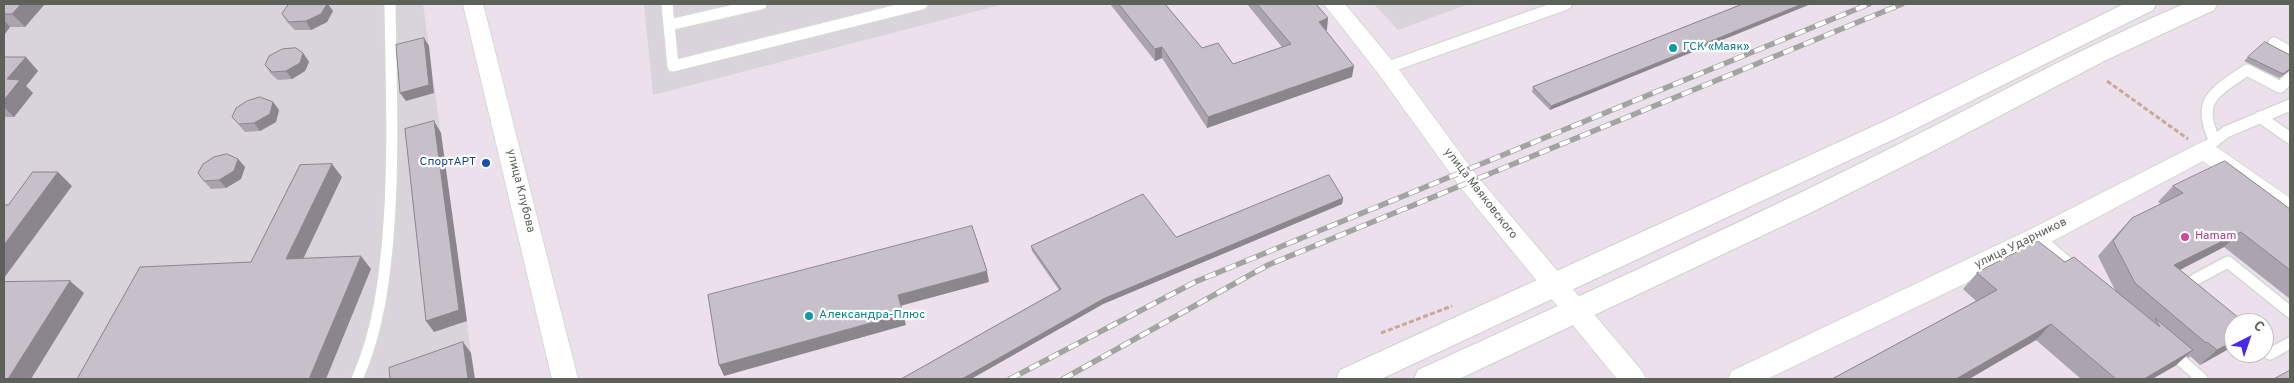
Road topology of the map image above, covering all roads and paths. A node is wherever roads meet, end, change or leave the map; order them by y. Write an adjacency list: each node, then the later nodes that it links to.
1 (390, 4): 30 (lane)
2 (473, 4): 31 (street, улица Клубова)
3 (667, 4): 10 (lane)
4 (761, 4): 10 (lane)
5 (922, 4): 10 (lane)
6 (1334, 4): 13 (street, улица Маяковского)
7 (1566, 4): 13 (lane)
8 (2144, 4): 23 (main road)
9 (2205, 4): 25 (main road)
10 (669, 25)
11 (2274, 43): 12 (lane)
12 (2290, 52)
13 (1386, 68): 23 (street, улица Маяковского)
14 (2290, 78): 19 (lane)
15 (2107, 81): 19 (path)
16 (2290, 105): 17 (lane)
17 (2260, 118): 18 (lane); 19 (lane)
18 (2290, 138)
19 (2209, 145): 20 (street); 21 (street, улица Ударников)
20 (2290, 210)
21 (2038, 237): 22 (lane); 35 (street, улица Ударников)
22 (2082, 276)
23 (1555, 287): 25 (street, улица Маяковского); 32 (main road)
24 (2199, 296): 26 (lane)
25 (1576, 312): 33 (main road); 34 (street, улица Маяковского)
26 (2290, 312)
27 (2158, 340): 36 (lane)
28 (2290, 343): 29 (lane)
29 (2274, 352)
30 (357, 379)
31 (565, 379)
32 (1351, 379)
33 (1430, 379)
34 (1633, 379)
35 (1741, 379)
36 (2202, 379)

